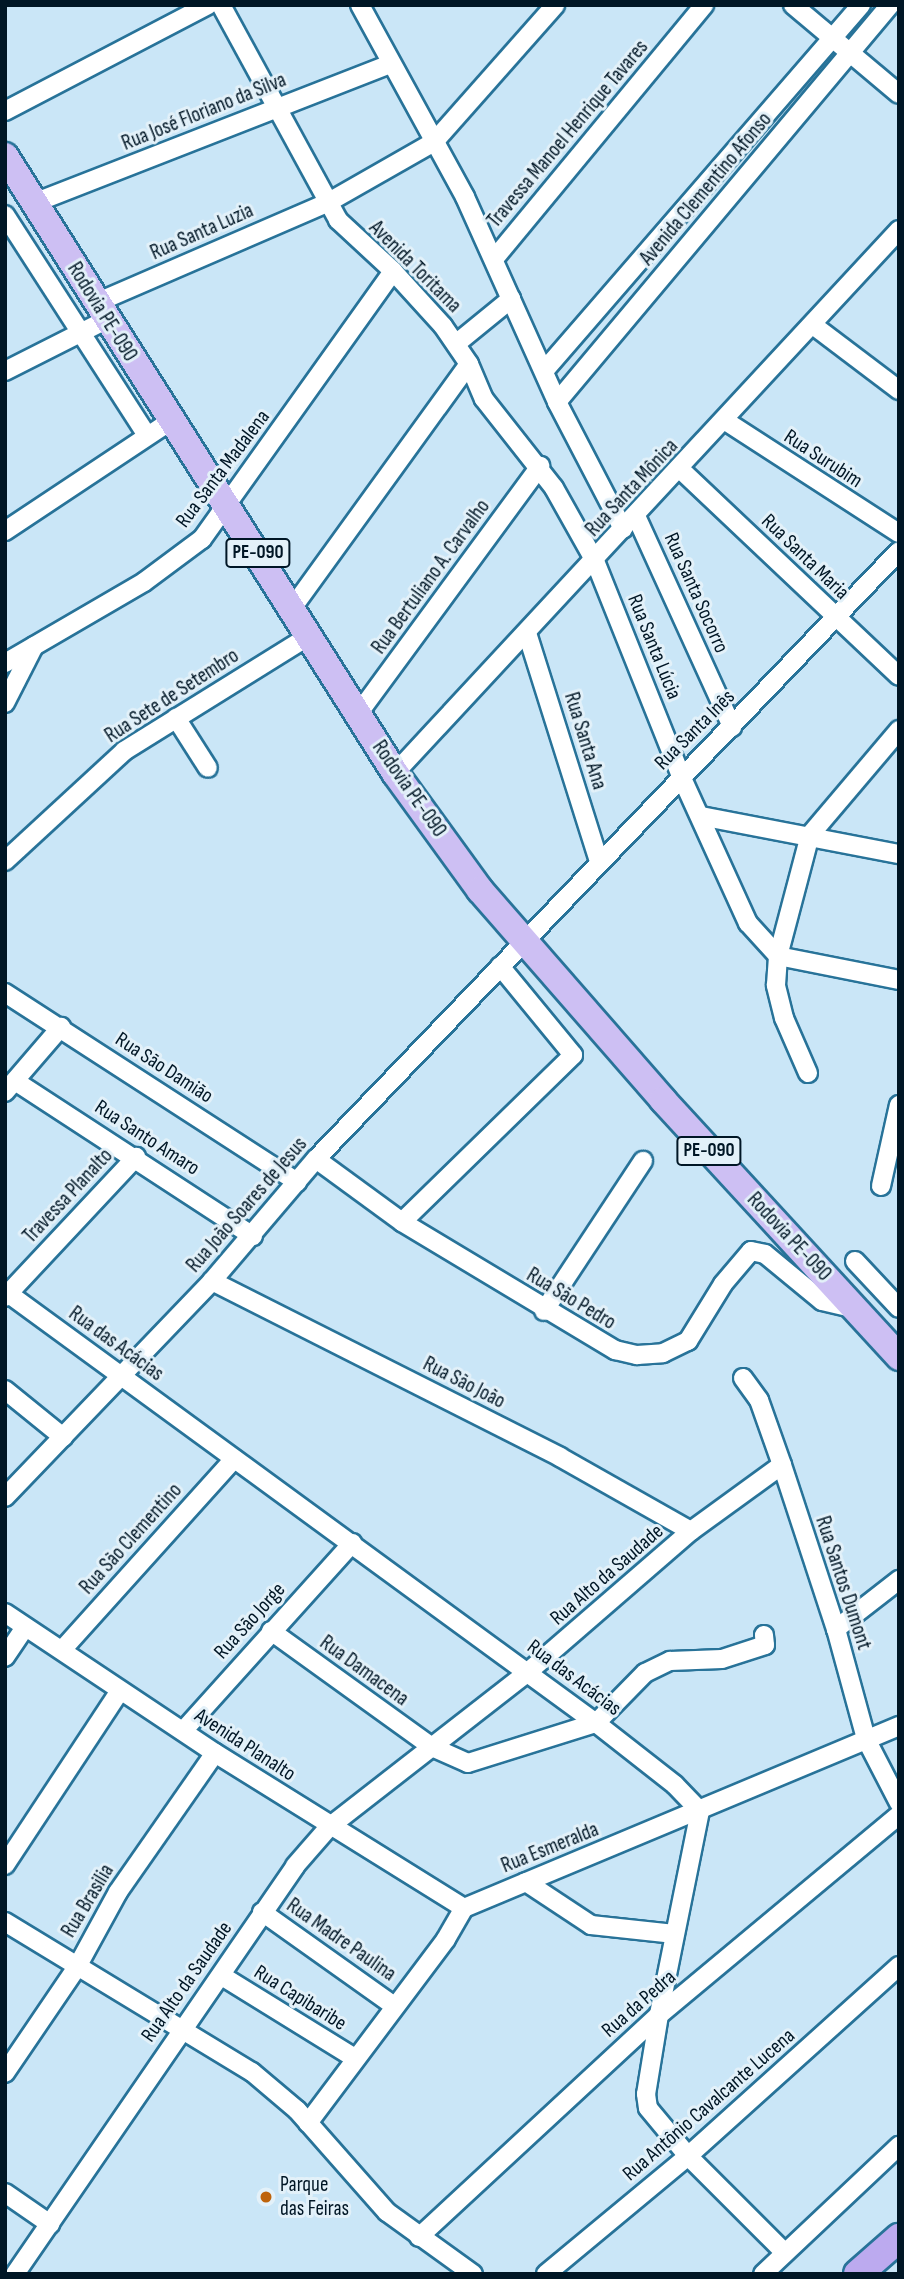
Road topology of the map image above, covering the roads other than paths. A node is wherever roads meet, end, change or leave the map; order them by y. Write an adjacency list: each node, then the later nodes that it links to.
1 (208, 5): 14 (street)
2 (221, 5): 13 (street, Avenida Toritama)
3 (360, 5): 11 (street)
4 (555, 5): 15 (street, Rua Santa Luzia)
5 (704, 5): 23 (street, Travessa Manoel Henrique Tavares)
6 (793, 5): 9 (street)
7 (861, 5): 9 (street, Avenida Clementino Afonso)
8 (890, 5): 10 (street, Avenida Clementino Afonso)
9 (832, 38): 10 (street); 17 (street, Avenida Clementino Afonso)
10 (849, 53): 12 (street); 18 (street, Avenida Clementino Afonso)
11 (390, 64): 13 (street, Rua José Floriano da Silva); 15 (street)
12 (899, 94)
13 (277, 107): 19 (street, Avenida Toritama); 20 (street, Rua José Floriano da Silva)
14 (5, 111)
15 (434, 142): 19 (street, Rua Santa Luzia); 23 (street)
16 (5, 156): 20 (main road, Rodovia PE-090 / PE-090)
17 (727, 159): 18 (street); 32 (street, Avenida Clementino Afonso)
18 (748, 174): 34 (street, Avenida Clementino Afonso)
19 (327, 203): 24 (street, Avenida Toritama); 26 (street, Rua Santa Luzia)
20 (39, 211): 21 (street, Rua José Floriano da Silva); 26 (main road, Rodovia PE-090 / PE-090)
21 (8, 222): 28 (street)
22 (897, 236): 27 (street, Rua Santa Mônica)
23 (494, 258): 25 (street)
24 (393, 271): 29 (street, Avenida Toritama); 40 (street, Rua Santa Madalena)
25 (511, 299): 29 (street); 32 (street)
26 (101, 312): 28 (street, Rua Santa Luzia); 35 (main road, Rodovia PE-090 / PE-090)
27 (813, 325): 33 (street); 36 (street, Rua Santa Mônica)
28 (80, 330): 31 (street, Rua Santa Luzia); 37 (street)
29 (457, 343): 30 (street, Avenida Toritama)
30 (469, 364): 38 (street, Avenida Toritama); 46 (street)
31 (5, 371)
32 (544, 371): 34 (street)
33 (899, 390)
34 (557, 402): 41 (street)
35 (172, 420): 37 (street); 40 (main road, Rodovia PE-090 / PE-090)
36 (724, 420): 39 (street, Rua Santa Mônica); 43 (street, Rua Surubim)
37 (147, 435): 42 (street)
38 (540, 467): 45 (street, Avenida Toritama); 54 (street, Rua Bertuliano A. Carvalho)
39 (680, 469): 41 (street, Rua Santa Mônica); 47 (street, Rua Santa Maria)
40 (228, 508): 46 (main road, Rodovia PE-090 / PE-090); 50 (street, Rua Santa Madalena)
41 (629, 522): 45 (street, Rua Santa Mônica); 56 (street, Rua Santa Socorro)
42 (5, 531)
43 (899, 533)
44 (899, 551): 47 (street, Rua Santa Inês)
45 (595, 561): 48 (street, Rua Santa Mônica); 60 (street, Rua Santa Lúcia)
46 (293, 607): 49 (main road, Rodovia PE-090 / PE-090)
47 (835, 617): 52 (street, Rua Santa Maria); 56 (street, Rua Santa Inês)
48 (527, 633): 59 (street, Rua Santa Mônica); 65 (street, Rua Santa Ana)
49 (309, 636): 54 (main road, Rodovia PE-090 / PE-090); 55 (street, Rua Sete de Setembro)
50 (34, 646): 51 (street, Rua Santa Madalena); 53 (street)
51 (5, 663)
52 (899, 676)
53 (5, 703)
54 (358, 714): 59 (main road, Rodovia PE-090 / PE-090)
55 (176, 718): 58 (street); 64 (street, Rua Sete de Setembro)
56 (732, 727): 60 (street, Rua Santa Inês)
57 (899, 730): 62 (street)
58 (208, 768)
59 (395, 773): 66 (main road, Rodovia PE-090 / PE-090)
60 (681, 776): 61 (street, Rua Santa Lúcia); 65 (street, Rua Santa Inês)
61 (701, 817): 62 (street); 67 (street, Rua Santa Lúcia)
62 (810, 835): 63 (street); 67 (street)
63 (899, 854)
64 (5, 860)
65 (599, 862): 66 (street, Rua Santa Inês)
66 (523, 942): 68 (street, Rua João Soares de Jesus); 86 (main road, Rodovia PE-090 / PE-090)
67 (778, 956): 69 (street); 72 (street)
68 (500, 966): 76 (street, Rua João Soares de Jesus); 80 (street)
69 (899, 981)
70 (5, 993): 71 (street, Rua São Damião)
71 (61, 1027): 73 (street); 78 (street, Rua São Damião)
72 (808, 1073)
73 (10, 1087): 75 (street, Rua Santo Amaro)
74 (899, 1105): 79 (street)
75 (136, 1157): 81 (street, Rua Santo Amaro); 84 (street, Travessa Planalto)
76 (316, 1158): 78 (street, Rua João Soares de Jesus); 80 (street, Rua São Pedro)
77 (643, 1161): 87 (street)
78 (298, 1182): 81 (street, Rua João Soares de Jesus)
79 (881, 1186)
80 (402, 1222): 87 (street, Rua São Pedro)
81 (253, 1236): 83 (street, Rua João Soares de Jesus)
82 (855, 1261): 85 (street)
83 (212, 1280): 89 (street, Rua João Soares de Jesus); 96 (street, Rua São João)
84 (7, 1295): 89 (street, Rua das Acácias)
85 (899, 1308)
86 (856, 1310): 87 (street, Rua São Pedro); 88 (main road, Rodovia PE-090 / PE-090)
87 (544, 1311)
88 (899, 1357)
89 (122, 1376): 92 (street, Rua João Soares de Jesus); 93 (street, Rua das Acácias)
90 (743, 1378): 94 (street, Rua Santos Dumont)
91 (5, 1390): 92 (street)
92 (62, 1437): 95 (street, Rua João Soares de Jesus)
93 (234, 1459): 97 (street, Rua das Acácias); 104 (street, Rua São Clementino)
94 (782, 1465): 96 (street, Rua Alto da Saudade); 101 (street, Rua Santos Dumont)
95 (5, 1497)
96 (691, 1531): 106 (street, Rua Alto da Saudade)
97 (352, 1543): 102 (street, Rua São Jorge); 106 (street, Rua das Acácias)
98 (899, 1580): 101 (street)
99 (5, 1614): 100 (street, Avenida Planalto)
100 (25, 1627): 104 (street, Avenida Planalto); 105 (street)
101 (836, 1629): 111 (street, Rua Santos Dumont)
102 (271, 1631): 110 (street, Rua São Jorge); 112 (street, Rua Damacena)
103 (764, 1635): 108 (street)
104 (62, 1650): 107 (street, Avenida Planalto)
105 (5, 1657)
106 (528, 1672): 108 (street, Rua das Acácias); 112 (street, Rua Alto da Saudade)
107 (119, 1692): 110 (street, Avenida Planalto); 118 (street)
108 (596, 1723): 112 (street); 115 (street, Rua das Acácias)
109 (899, 1726): 111 (street, Rua Esmeralda)
110 (183, 1731): 113 (street, Avenida Planalto)
111 (866, 1739): 114 (street, Rua Santos Dumont); 115 (street, Rua Esmeralda)
112 (432, 1747): 117 (street, Rua Alto da Saudade)
113 (215, 1753): 117 (street, Avenida Planalto); 125 (street, Rua Brasilia)
114 (899, 1803)
115 (700, 1811): 119 (street, Rua Esmeralda); 123 (street)
116 (899, 1815): 128 (street, Rua da Pedra)
117 (329, 1826): 120 (street, Avenida Planalto); 121 (street, Rua Alto da Saudade)
118 (5, 1865)
119 (526, 1882): 120 (street, Rua Esmeralda); 123 (street)
120 (464, 1908): 127 (street)
121 (262, 1912): 126 (street, Rua Alto da Saudade); 127 (street, Rua Madre Paulina)
122 (5, 1922): 125 (street)
123 (675, 1934): 128 (street)
124 (899, 1966): 134 (street, Rua Antônio Cavalcante Lucena)
125 (77, 1967): 129 (street); 131 (street, Rua Brasilia)
126 (222, 1976): 129 (street, Rua Alto da Saudade); 130 (street, Rua Capibaribe)
127 (393, 2005): 130 (street)
128 (659, 2015): 134 (street); 137 (street, Rua da Pedra)
129 (182, 2028): 132 (street); 136 (street, Rua Alto da Saudade)
130 (355, 2058): 132 (street)
131 (5, 2073)
132 (308, 2123): 137 (street)
133 (899, 2146): 139 (street)
134 (688, 2156): 139 (street); 142 (street, Rua Antônio Cavalcante Lucena)
135 (5, 2193): 136 (street)
136 (50, 2224): 140 (street, Rua Alto da Saudade)
137 (419, 2237): 141 (street)
138 (899, 2238): 144 (highway)
139 (785, 2253): 143 (street)
140 (15, 2274)
141 (472, 2274)
142 (546, 2274)
143 (763, 2274)
144 (858, 2274)

